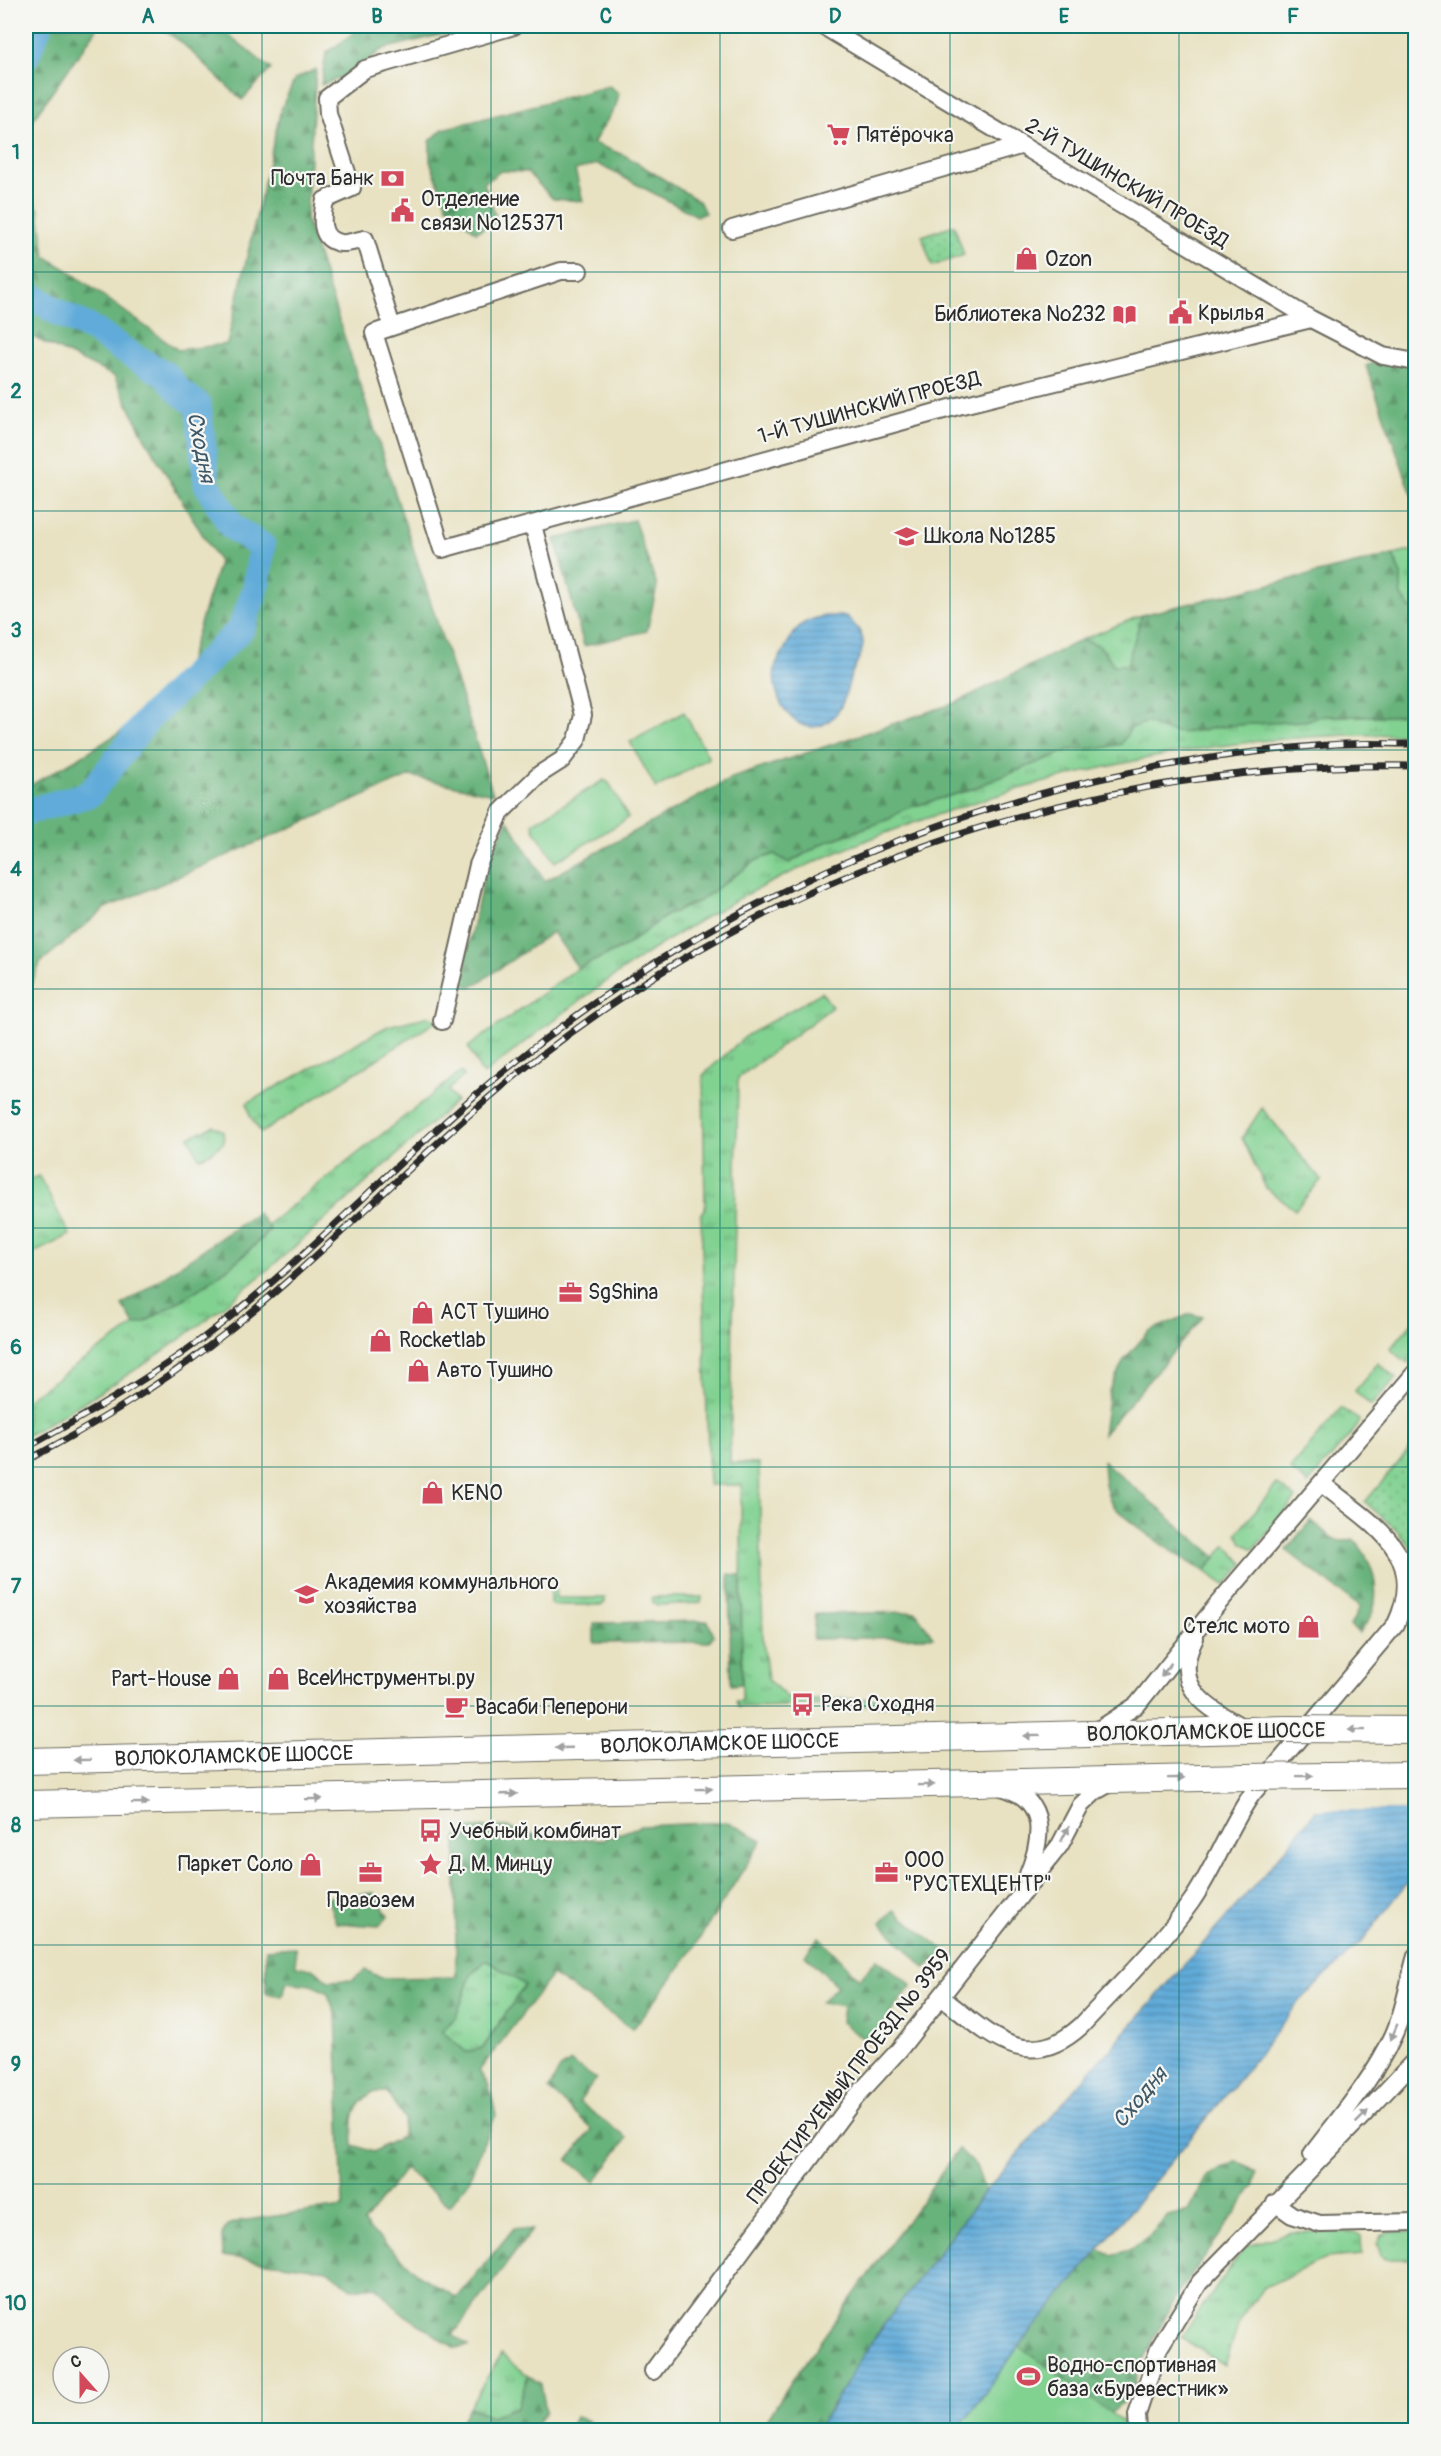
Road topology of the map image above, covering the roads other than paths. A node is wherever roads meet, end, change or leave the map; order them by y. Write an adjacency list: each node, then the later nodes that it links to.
1 (514, 26): 7 (street)
2 (823, 26): 3 (street, 2-Й ТУШИНСКИЙ ПРОЕЗД)
3 (1020, 146): 4 (street); 6 (street, 2-Й ТУШИНСКИЙ ПРОЕЗД)
4 (732, 230)
5 (579, 271): 7 (street)
6 (1311, 319): 8 (street, 2-Й ТУШИНСКИЙ ПРОЕЗД); 9 (street, 1-Й ТУШИНСКИЙ ПРОЕЗД)
7 (392, 327): 9 (street, 1-Й ТУШИНСКИЙ ПРОЕЗД)
8 (1416, 362)
9 (533, 525): 10 (street)
10 (442, 1021)
11 (1416, 1372): 12 (street)
12 (1321, 1483): 13 (street); 26 (street)
13 (1202, 1623): 15 (street); 16 (street, one-way to 16)
14 (1416, 1730): 15 (main road, ВОЛОКОЛАМСКОЕ ШОССЕ, one-way to 15, bridge)
15 (1249, 1731): 16 (main road, ВОЛОКОЛАМСКОЕ ШОССЕ)
16 (1090, 1735): 17 (main road, ВОЛОКОЛАМСКОЕ ШОССЕ, one-way to 17)
17 (26, 1761)
18 (1416, 1775): 19 (main road, ВОЛОКОЛАМСКОЕ ШОССЕ, one-way to 18, bridge)
19 (1117, 1780): 20 (main road, ВОЛОКОЛАМСКОЕ ШОССЕ); 24 (street, ПРОЕКТИРУЕМЫЙ ПРОЕЗД № 3959, one-way to 19)
20 (981, 1784): 22 (main road, ВОЛОКОЛАМСКОЕ ШОССЕ, one-way to 20); 24 (street, ПРОЕКТИРУЕМЫЙ ПРОЕЗД № 3959)
21 (26, 1804): 22 (main road, ВОЛОКОЛАМСКОЕ ШОССЕ)
22 (81, 1804): 23 (main road)
23 (26, 1810)
24 (1018, 1897): 26 (street, ПРОЕКТИРУЕМЫЙ ПРОЕЗД № 3959)
25 (1415, 1965): 28 (street, one-way to 28)
26 (941, 1996): 30 (street, ПРОЕКТИРУЕМЫЙ ПРОЕЗД № 3959)
27 (1416, 2059): 28 (street, one-way to 27)
28 (1275, 2203): 29 (street); 31 (street)
29 (1416, 2222)
30 (653, 2371)
31 (1138, 2430)

